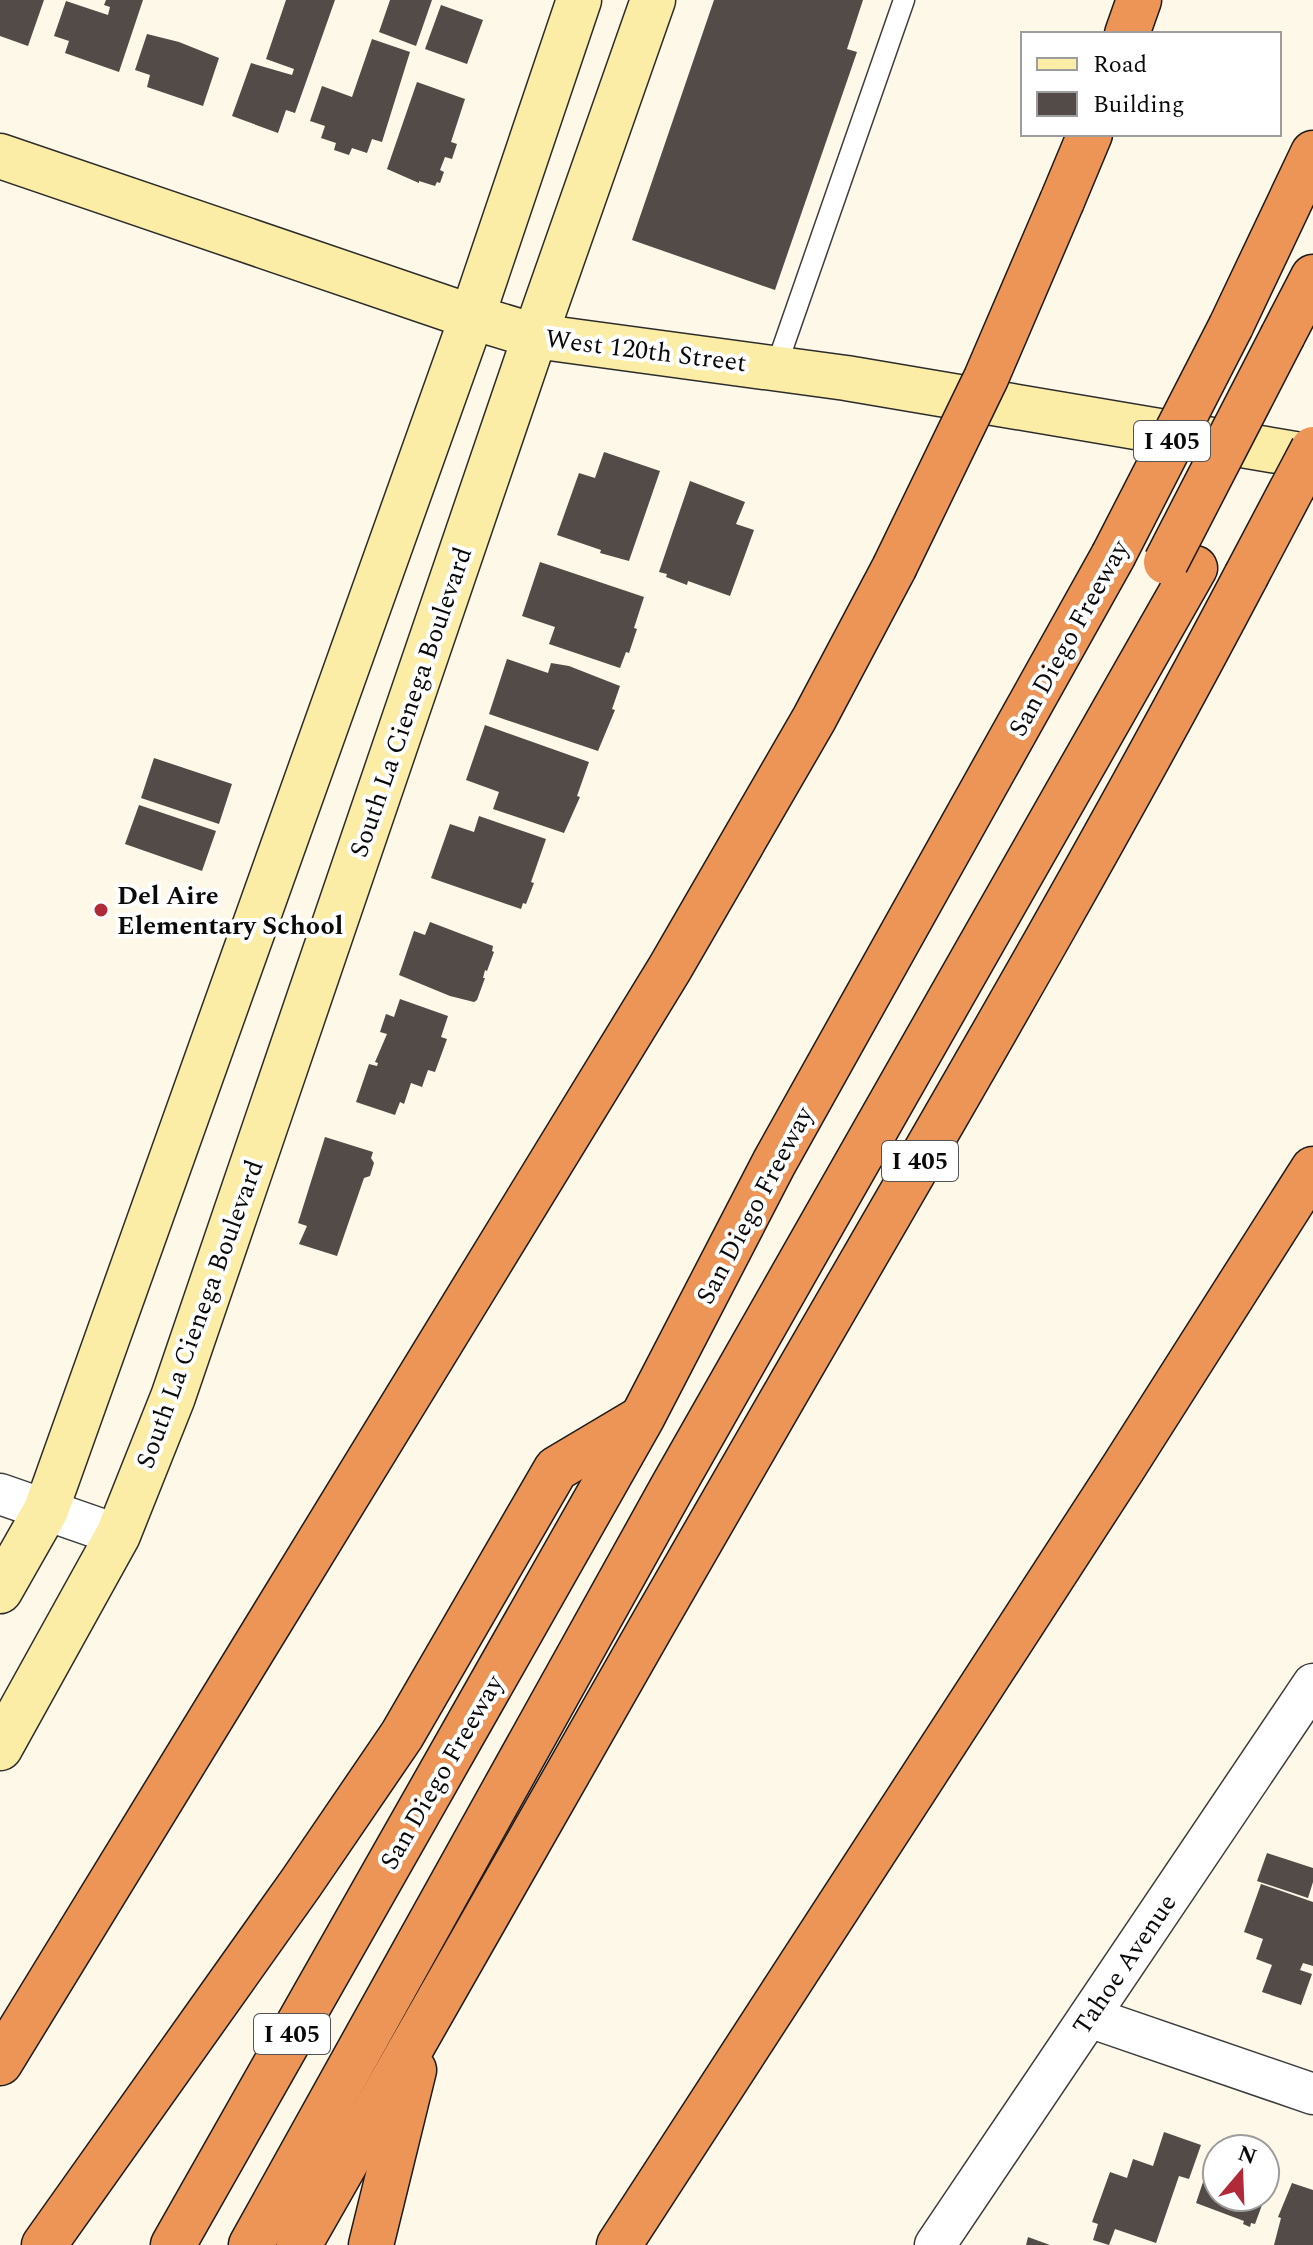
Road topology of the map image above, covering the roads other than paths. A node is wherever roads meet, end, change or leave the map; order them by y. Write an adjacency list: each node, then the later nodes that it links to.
1 (579, 0): 10 (main road)
2 (653, 0): 11 (main road, South La Cienega Boulevard)
3 (904, 0): 13 (lane)
4 (1139, 0): 5 (highway)
5 (1128, 32)
6 (1089, 136): 28 (highway, bridge)
7 (1313, 153): 18 (highway, San Diego Freeway / I 405, bridge)
8 (0, 156): 10 (main road, West 120th Street)
9 (1313, 277): 12 (highway)
10 (472, 317): 11 (main road, West 120th Street); 20 (main road)
11 (535, 336): 13 (main road, West 120th Street); 21 (main road, South La Cienega Boulevard)
12 (1302, 337): 16 (highway, bridge)
13 (776, 367): 15 (main road, West 120th Street)
14 (1313, 449): 27 (highway, I 405, bridge)
15 (1313, 457)
16 (1180, 565): 25 (highway); 33 (highway)
17 (1313, 1169): 30 (highway)
18 (642, 1418): 25 (highway, San Diego Freeway / I 405); 31 (highway)
19 (0, 1494): 20 (street)
20 (46, 1510): 21 (street); 22 (main road)
21 (118, 1535): 24 (main road, South La Cienega Boulevard)
22 (0, 1591)
23 (1313, 1684): 26 (street, Tahoe Avenue)
24 (0, 1748)
25 (412, 1824): 32 (highway, San Diego Freeway / I 405)
26 (1089, 2017): 29 (street); 38 (street, Tahoe Avenue)
27 (428, 2018): 34 (highway, I 405); 35 (highway)
28 (0, 2063)
29 (1313, 2094)
30 (706, 2111): 36 (highway); 37 (highway)
31 (44, 2245)
32 (173, 2245)
33 (251, 2245)
34 (299, 2245)
35 (371, 2245)
36 (619, 2245)
37 (647, 2245)
38 (935, 2245)

